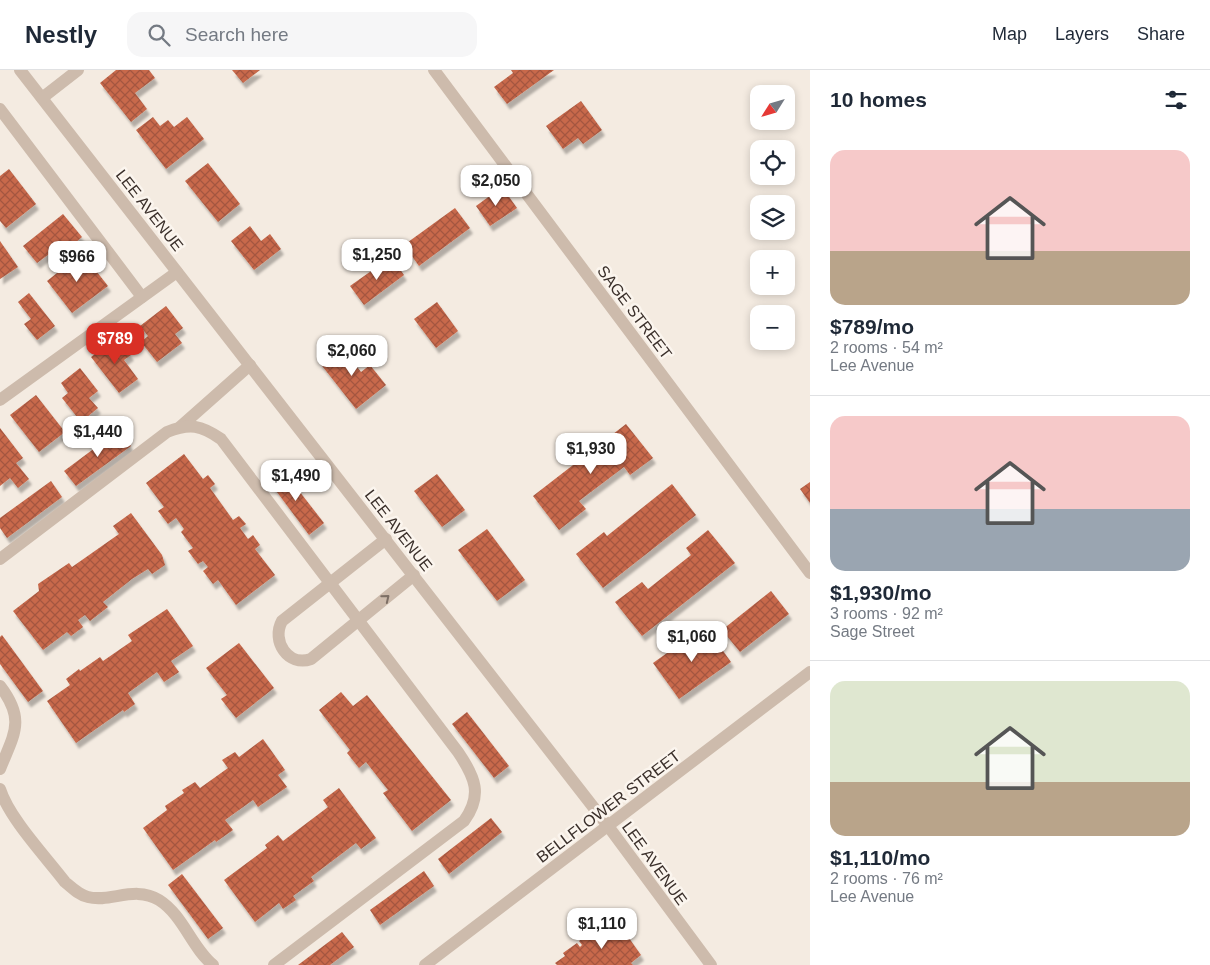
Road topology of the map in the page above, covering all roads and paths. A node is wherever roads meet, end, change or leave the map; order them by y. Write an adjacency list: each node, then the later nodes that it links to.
1 (20, 70): 4 (street, LEE AVENUE)
2 (78, 70): 4 (street)
3 (434, 70): 13 (street, SAGE STREET)
4 (42, 98): 6 (street, LEE AVENUE)
5 (0, 109): 7 (street)
6 (177, 272): 7 (street); 8 (street, LEE AVENUE)
7 (142, 297): 9 (street)
8 (250, 365): 10 (street); 11 (street, LEE AVENUE)
9 (0, 400)
10 (180, 427): 12 (street); 15 (street)
11 (386, 539): 14 (street, LEE AVENUE); 15 (street)
12 (0, 559)
13 (810, 573)
14 (414, 575): 16 (street, one-way to 14); 21 (street, LEE AVENUE)
15 (330, 583): 16 (street); 16 (street)
16 (358, 621): 23 (street)
17 (810, 672): 21 (street, BELLFLOWER STREET)
18 (0, 686): 19 (street)
19 (0, 769)
20 (0, 789): 22 (street)
21 (608, 826): 24 (street, BELLFLOWER STREET); 25 (street, LEE AVENUE)
22 (213, 965)
23 (274, 965)
24 (425, 965)
25 (711, 965)

